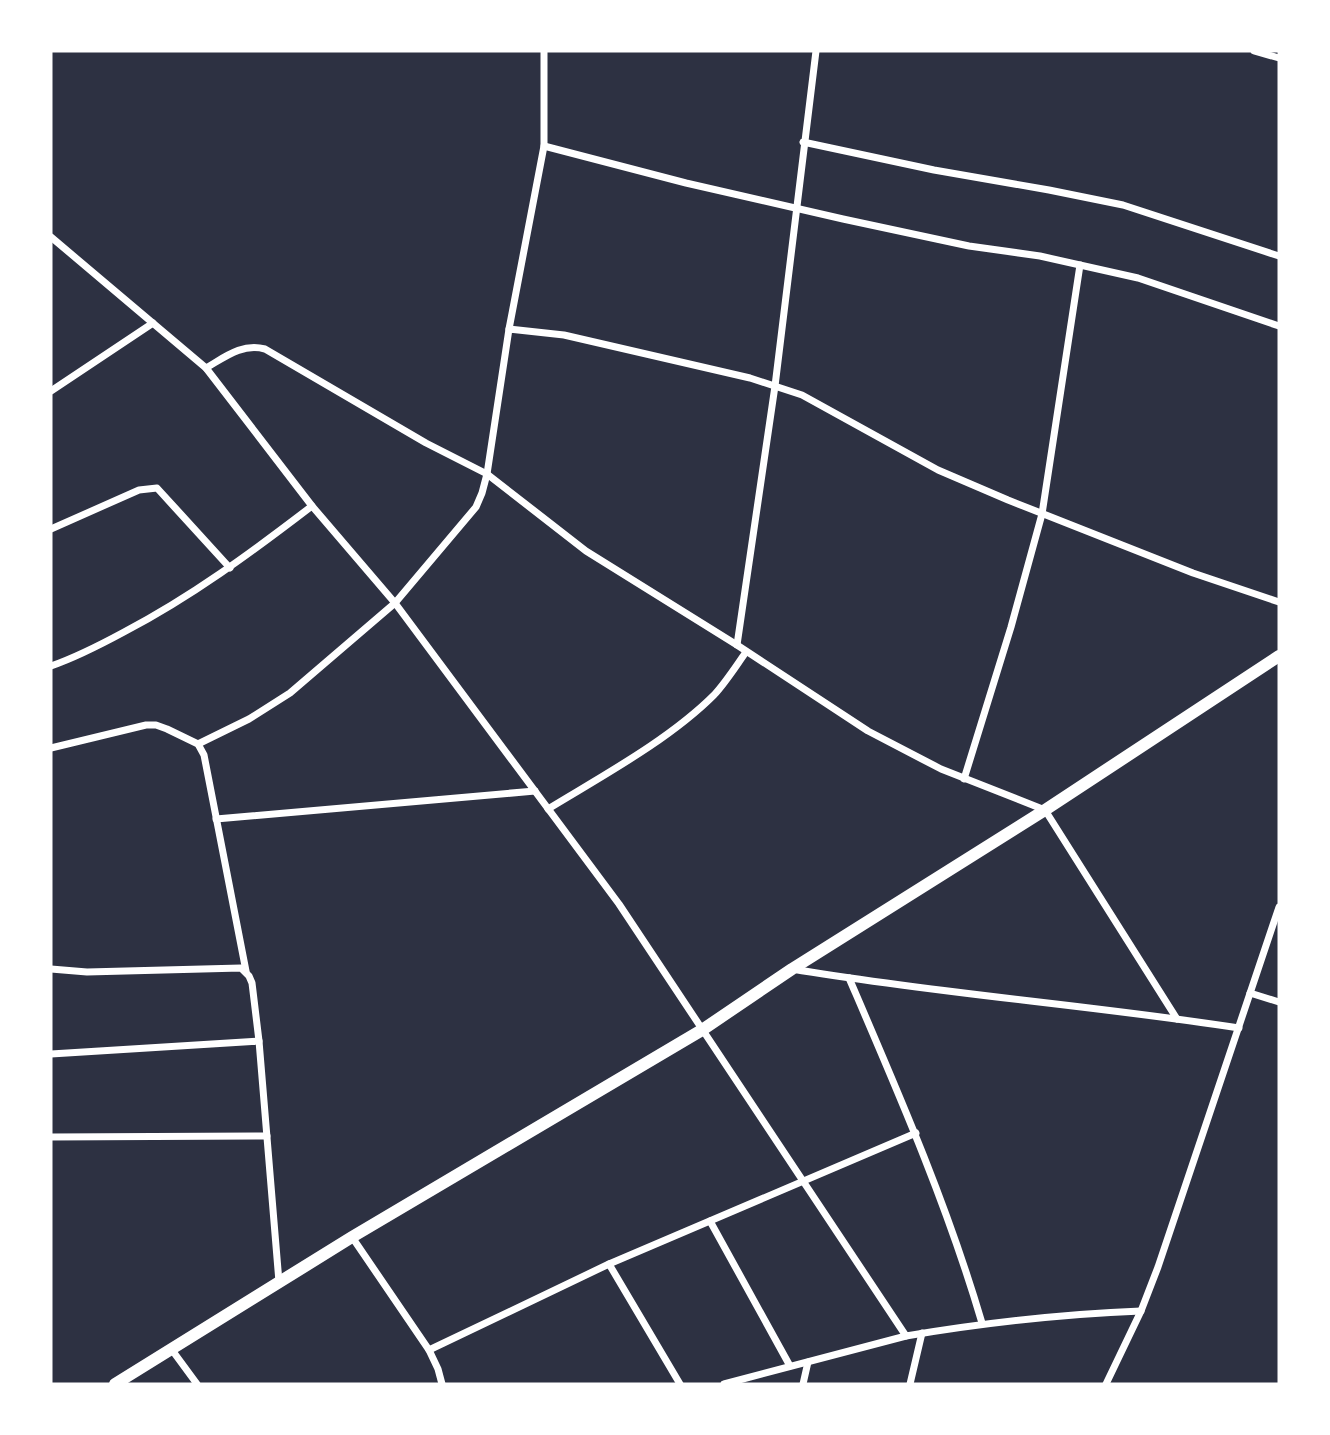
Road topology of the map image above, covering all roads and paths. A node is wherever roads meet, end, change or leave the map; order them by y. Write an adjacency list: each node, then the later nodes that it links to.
1 (544, 51): 6 (street)
2 (816, 51): 5 (street)
3 (1254, 51): 4 (street)
4 (1279, 58)
5 (803, 142): 7 (street); 9 (street)
6 (544, 146): 7 (street); 13 (street)
7 (796, 208): 10 (street); 15 (street)
8 (51, 237): 11 (street)
9 (1279, 256)
10 (1080, 265): 12 (street); 19 (street)
11 (153, 323): 14 (street); 16 (street)
12 (1279, 326)
13 (509, 328): 15 (street); 17 (street)
14 (206, 368): 17 (street); 18 (street)
15 (775, 386): 19 (street); 24 (street)
16 (51, 391)
17 (487, 474): 23 (street); 24 (street)
18 (312, 506): 21 (street); 23 (street)
19 (1042, 514): 22 (street); 30 (street)
20 (51, 529): 21 (street)
21 (230, 568): 27 (street)
22 (1279, 602)
23 (395, 603): 28 (street); 31 (street)
24 (737, 645): 25 (street)
25 (746, 652): 30 (street); 32 (street)
26 (1279, 656): 33 (street)
27 (51, 666)
28 (198, 744): 29 (street); 34 (street)
29 (51, 748)
30 (964, 779): 33 (street)
31 (535, 791): 32 (street); 34 (street)
32 (548, 809): 44 (street)
33 (1045, 810): 36 (street); 42 (street)
34 (216, 819): 38 (street)
35 (1279, 906): 40 (street)
36 (792, 969): 39 (street); 44 (street)
37 (51, 970): 38 (street)
38 (246, 971): 45 (street)
39 (849, 978): 42 (street); 47 (street)
40 (1250, 993): 41 (street); 43 (street)
41 (1279, 1002)
42 (1177, 1019): 43 (street)
43 (1239, 1028): 55 (street)
44 (702, 1030): 50 (street); 52 (street)
45 (259, 1041): 46 (street); 48 (street)
46 (51, 1054)
47 (916, 1133): 50 (street); 56 (street)
48 (267, 1136): 49 (street); 54 (street)
49 (51, 1137)
50 (802, 1180): 51 (street); 58 (street)
51 (710, 1221): 53 (street); 62 (street)
52 (352, 1237): 54 (street); 60 (street)
53 (609, 1264): 60 (street); 66 (street)
54 (279, 1283): 59 (street)
55 (1142, 1311): 56 (street); 70 (street)
56 (982, 1323): 57 (street)
57 (922, 1333): 58 (street); 69 (street)
58 (906, 1336): 61 (street)
59 (172, 1350): 63 (street); 64 (street)
60 (429, 1350): 65 (street)
61 (808, 1362): 62 (street); 68 (street)
62 (790, 1366): 67 (street)
63 (114, 1384)
64 (197, 1384)
65 (442, 1384)
66 (680, 1384)
67 (724, 1384)
68 (803, 1384)
69 (910, 1384)
70 (1106, 1384)

